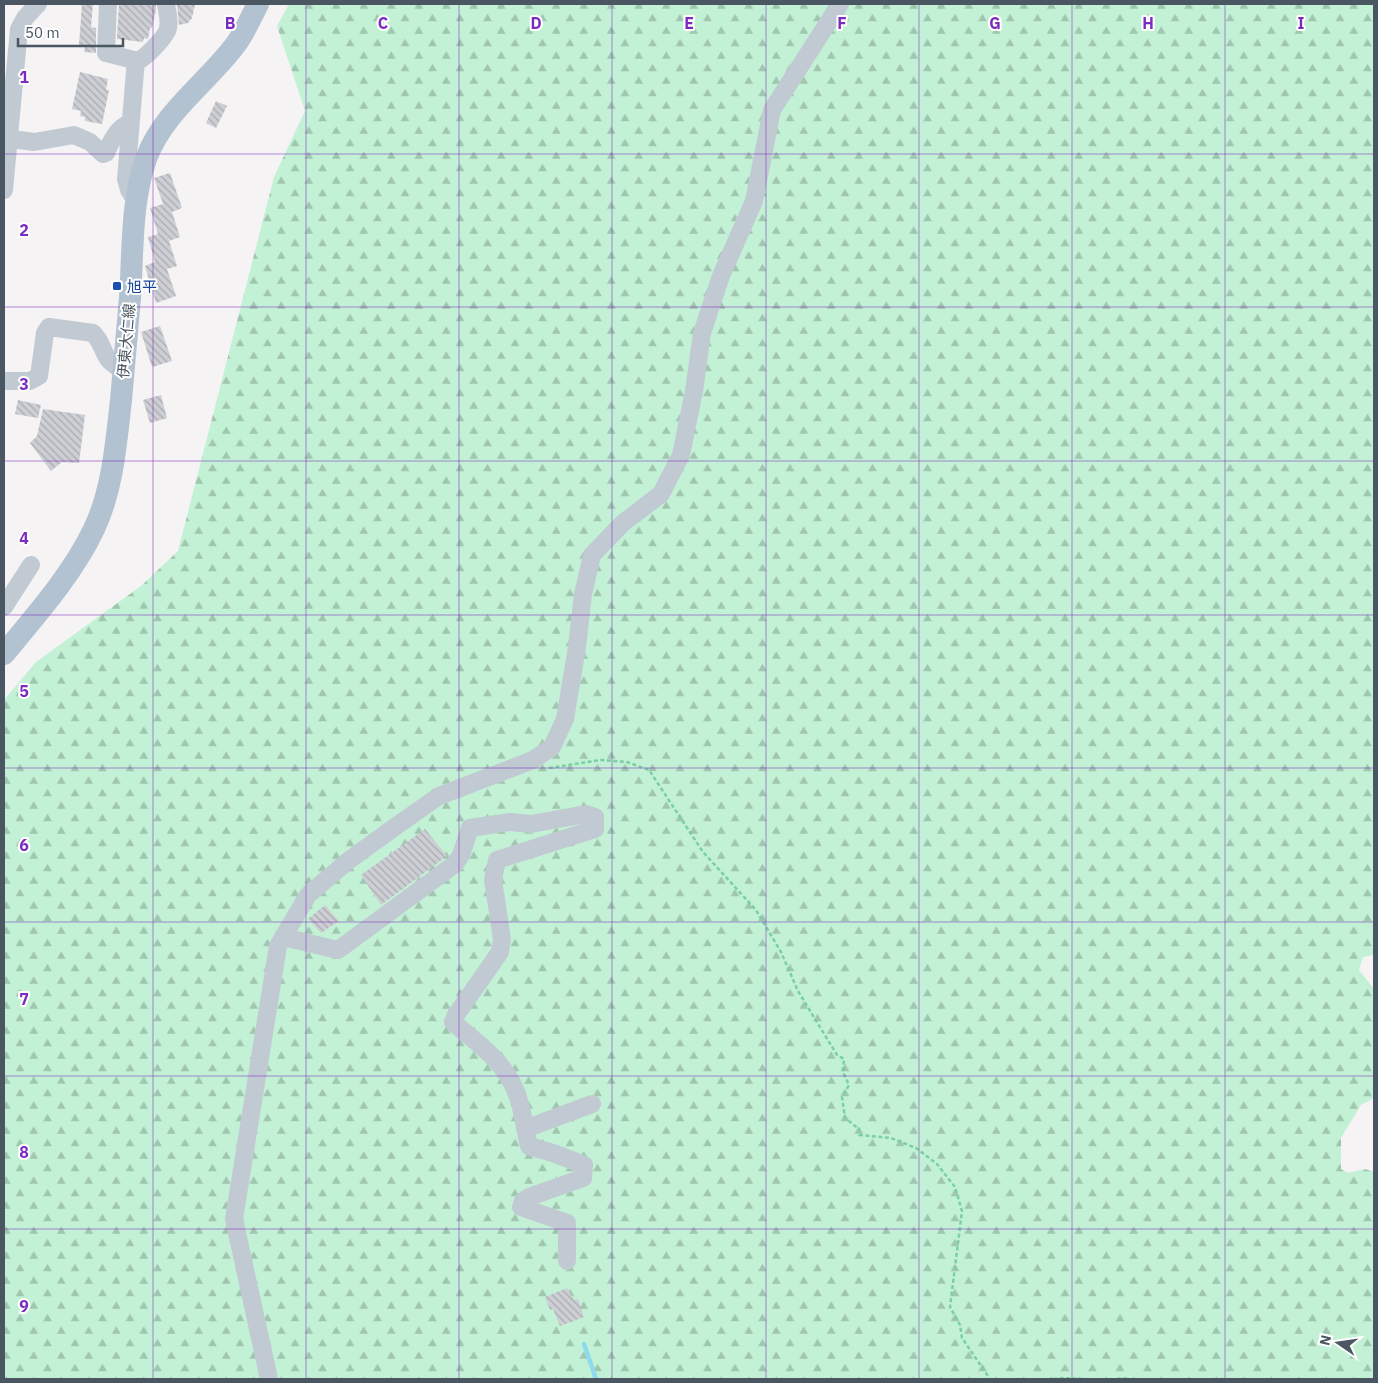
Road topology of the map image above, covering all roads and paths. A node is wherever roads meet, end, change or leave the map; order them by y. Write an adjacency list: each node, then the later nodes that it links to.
1 (38, 4): 6 (street)
2 (108, 4): 7 (street)
3 (166, 4): 7 (street)
4 (258, 4): 11 (main road, 伊東大仁線)
5 (840, 4): 17 (street)
6 (11, 40): 9 (street)
7 (136, 60): 8 (street)
8 (130, 123): 9 (street); 11 (street)
9 (6, 138): 10 (street)
10 (4, 190)
11 (136, 201): 12 (main road, 伊東大仁線)
12 (124, 370): 13 (street); 16 (main road, 伊東大仁線)
13 (4, 381)
14 (31, 565): 15 (street)
15 (4, 607)
16 (4, 654)
17 (533, 760): 18 (street); 23 (path)
18 (283, 937): 20 (street); 22 (street)
19 (592, 1104): 20 (street)
20 (525, 1129): 21 (street)
21 (568, 1261)
22 (269, 1379)
23 (990, 1379)
24 (1053, 1379): 25 (path)
25 (1083, 1379)
26 (1118, 1379): 27 (path)
27 (1129, 1379)

